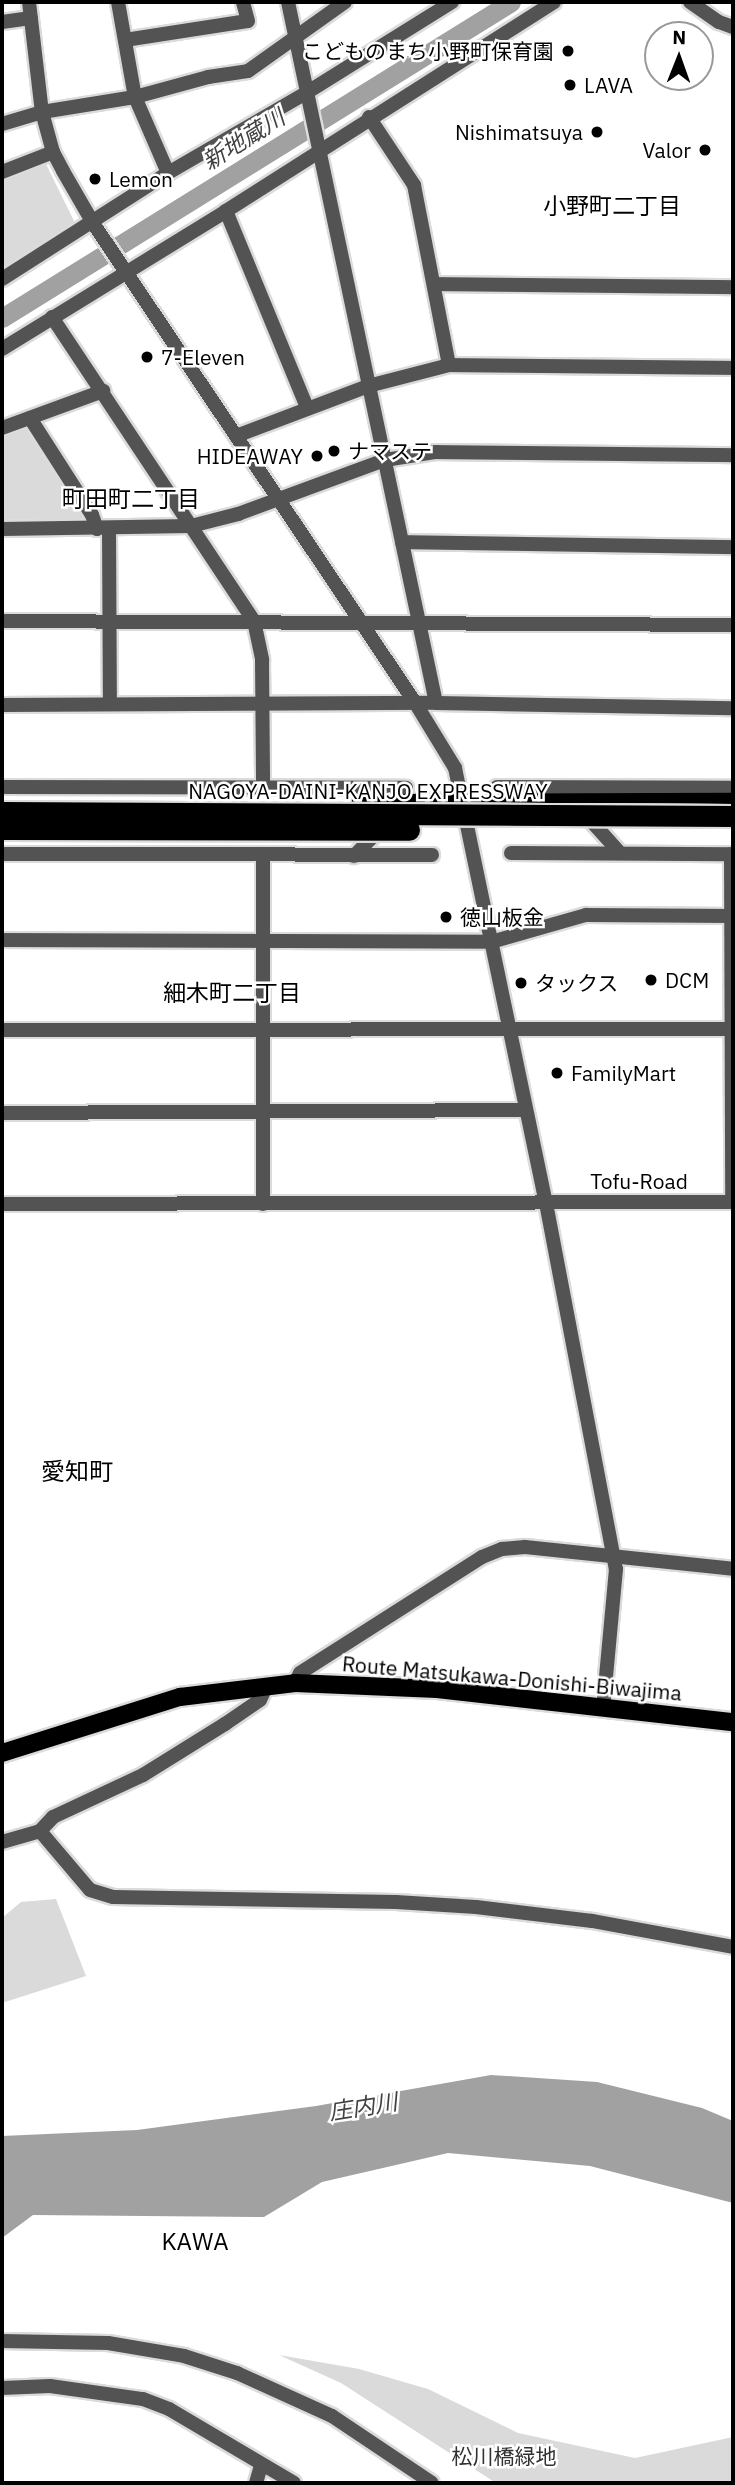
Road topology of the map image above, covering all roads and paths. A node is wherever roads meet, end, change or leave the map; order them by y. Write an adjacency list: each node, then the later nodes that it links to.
1 (29, 2): 9 (street)
2 (118, 2): 13 (street)
3 (243, 2): 13 (street)
4 (288, 2): 12 (street)
5 (345, 2): 12 (street)
6 (554, 2): 17 (street)
7 (691, 2): 11 (street)
8 (447, 3): 15 (street)
9 (31, 18): 10 (street); 16 (street)
10 (2, 22)
11 (733, 27)
12 (295, 37): 14 (street); 15 (street)
13 (125, 40): 14 (street)
14 (135, 97): 16 (street); 22 (street)
15 (307, 100): 19 (street); 22 (street)
16 (42, 112): 18 (street); 20 (street)
17 (369, 117): 19 (street); 27 (street)
18 (2, 124)
19 (317, 146): 23 (street); 33 (street)
20 (53, 152): 21 (street); 24 (street)
21 (2, 172)
22 (168, 173): 24 (street)
23 (226, 211): 25 (street); 35 (street)
24 (93, 224): 25 (street); 26 (street)
25 (125, 271): 29 (street); 38 (street)
26 (2, 278)
27 (435, 284): 28 (street); 31 (street)
28 (733, 287)
29 (52, 317): 30 (street); 34 (street)
30 (2, 349)
31 (449, 365): 32 (street); 33 (street)
32 (733, 368)
33 (369, 386): 35 (street); 40 (street)
34 (103, 391): 36 (street); 42 (street)
35 (307, 408): 38 (street)
36 (30, 418): 37 (street); 44 (street)
37 (2, 428)
38 (236, 436): 41 (street)
39 (733, 455): 40 (street)
40 (384, 460): 41 (street); 45 (street)
41 (278, 499): 42 (street); 51 (street)
42 (191, 526): 44 (street); 49 (street)
43 (2, 529): 44 (street)
44 (103, 529): 48 (street)
45 (402, 542): 46 (street); 50 (street)
46 (733, 547)
47 (2, 621): 48 (street)
48 (111, 621): 49 (street); 54 (street)
49 (254, 621): 51 (street); 57 (street)
50 (418, 621): 51 (street); 52 (street); 53 (street)
51 (359, 622): 55 (street)
52 (733, 625)
53 (436, 703): 55 (street); 58 (street)
54 (110, 704): 56 (street); 57 (street)
55 (416, 704): 57 (street); 67 (street)
56 (2, 705)
57 (263, 705): 60 (street)
58 (733, 708)
59 (2, 787): 66 (street)
60 (263, 787): 64 (street); 66 (street)
61 (497, 788): 62 (street)
62 (553, 788): 63 (street); 68 (street)
63 (733, 788)
64 (334, 796): 65 (highway); 71 (highway)
65 (405, 796): 67 (highway); 84 (street)
66 (12, 803): 71 (highway); 73 (highway, bridge)
67 (464, 803): 68 (highway); 88 (street)
68 (532, 803): 69 (highway)
69 (575, 803): 70 (highway); 78 (street)
70 (733, 803)
71 (74, 804): 81 (street)
72 (733, 816): 73 (highway, NAGOYA-DAINI-KANJO EXPRESSWAY, bridge)
73 (107, 822): 74 (highway, NAGOYA-DAINI-KANJO EXPRESSWAY, bridge); 75 (highway, NAGOYA-DAINI-KANJO EXPRESSWAY, bridge); 76 (highway, bridge)
74 (2, 829)
75 (733, 831)
76 (2, 838)
77 (510, 853): 78 (street)
78 (620, 853): 79 (street)
79 (732, 853): 85 (street)
80 (2, 854): 81 (street)
81 (98, 855): 83 (street)
82 (432, 855): 84 (street)
83 (263, 856): 84 (street); 87 (street)
84 (354, 856)
85 (732, 916): 88 (street); 91 (street)
86 (2, 940): 87 (street)
87 (263, 940): 88 (street); 89 (street)
88 (491, 942): 90 (street)
89 (263, 1029): 90 (street); 92 (street); 95 (street)
90 (509, 1029): 91 (street); 93 (street)
91 (732, 1029): 94 (street)
92 (2, 1030)
93 (525, 1110): 95 (street); 98 (street)
94 (732, 1110): 97 (street)
95 (264, 1111): 96 (street); 100 (street)
96 (2, 1112)
97 (732, 1202): 98 (street, Tofu-Road)
98 (546, 1203): 100 (street, Tofu-Road); 101 (street)
99 (2, 1204): 100 (street, Tofu-Road)
100 (264, 1204)
101 (614, 1556): 102 (street); 103 (street); 105 (street)
102 (733, 1569)
103 (295, 1683): 104 (main road, Route Matsukawa-Donishi-Biwajima); 105 (main road, Route Matsukawa-Donishi-Biwajima)
104 (266, 1687): 107 (main road, Route Matsukawa-Donishi-Biwajima); 108 (street)
105 (603, 1708): 106 (main road, Route Matsukawa-Donishi-Biwajima)
106 (733, 1722)
107 (2, 1753)
108 (40, 1831): 109 (street); 110 (street)
109 (2, 1842)
110 (733, 1947)
111 (2, 2341): 116 (street)
112 (2, 2388): 113 (street)
113 (261, 2465): 114 (street); 115 (street)
114 (256, 2483)
115 (294, 2483)
116 (432, 2483)

